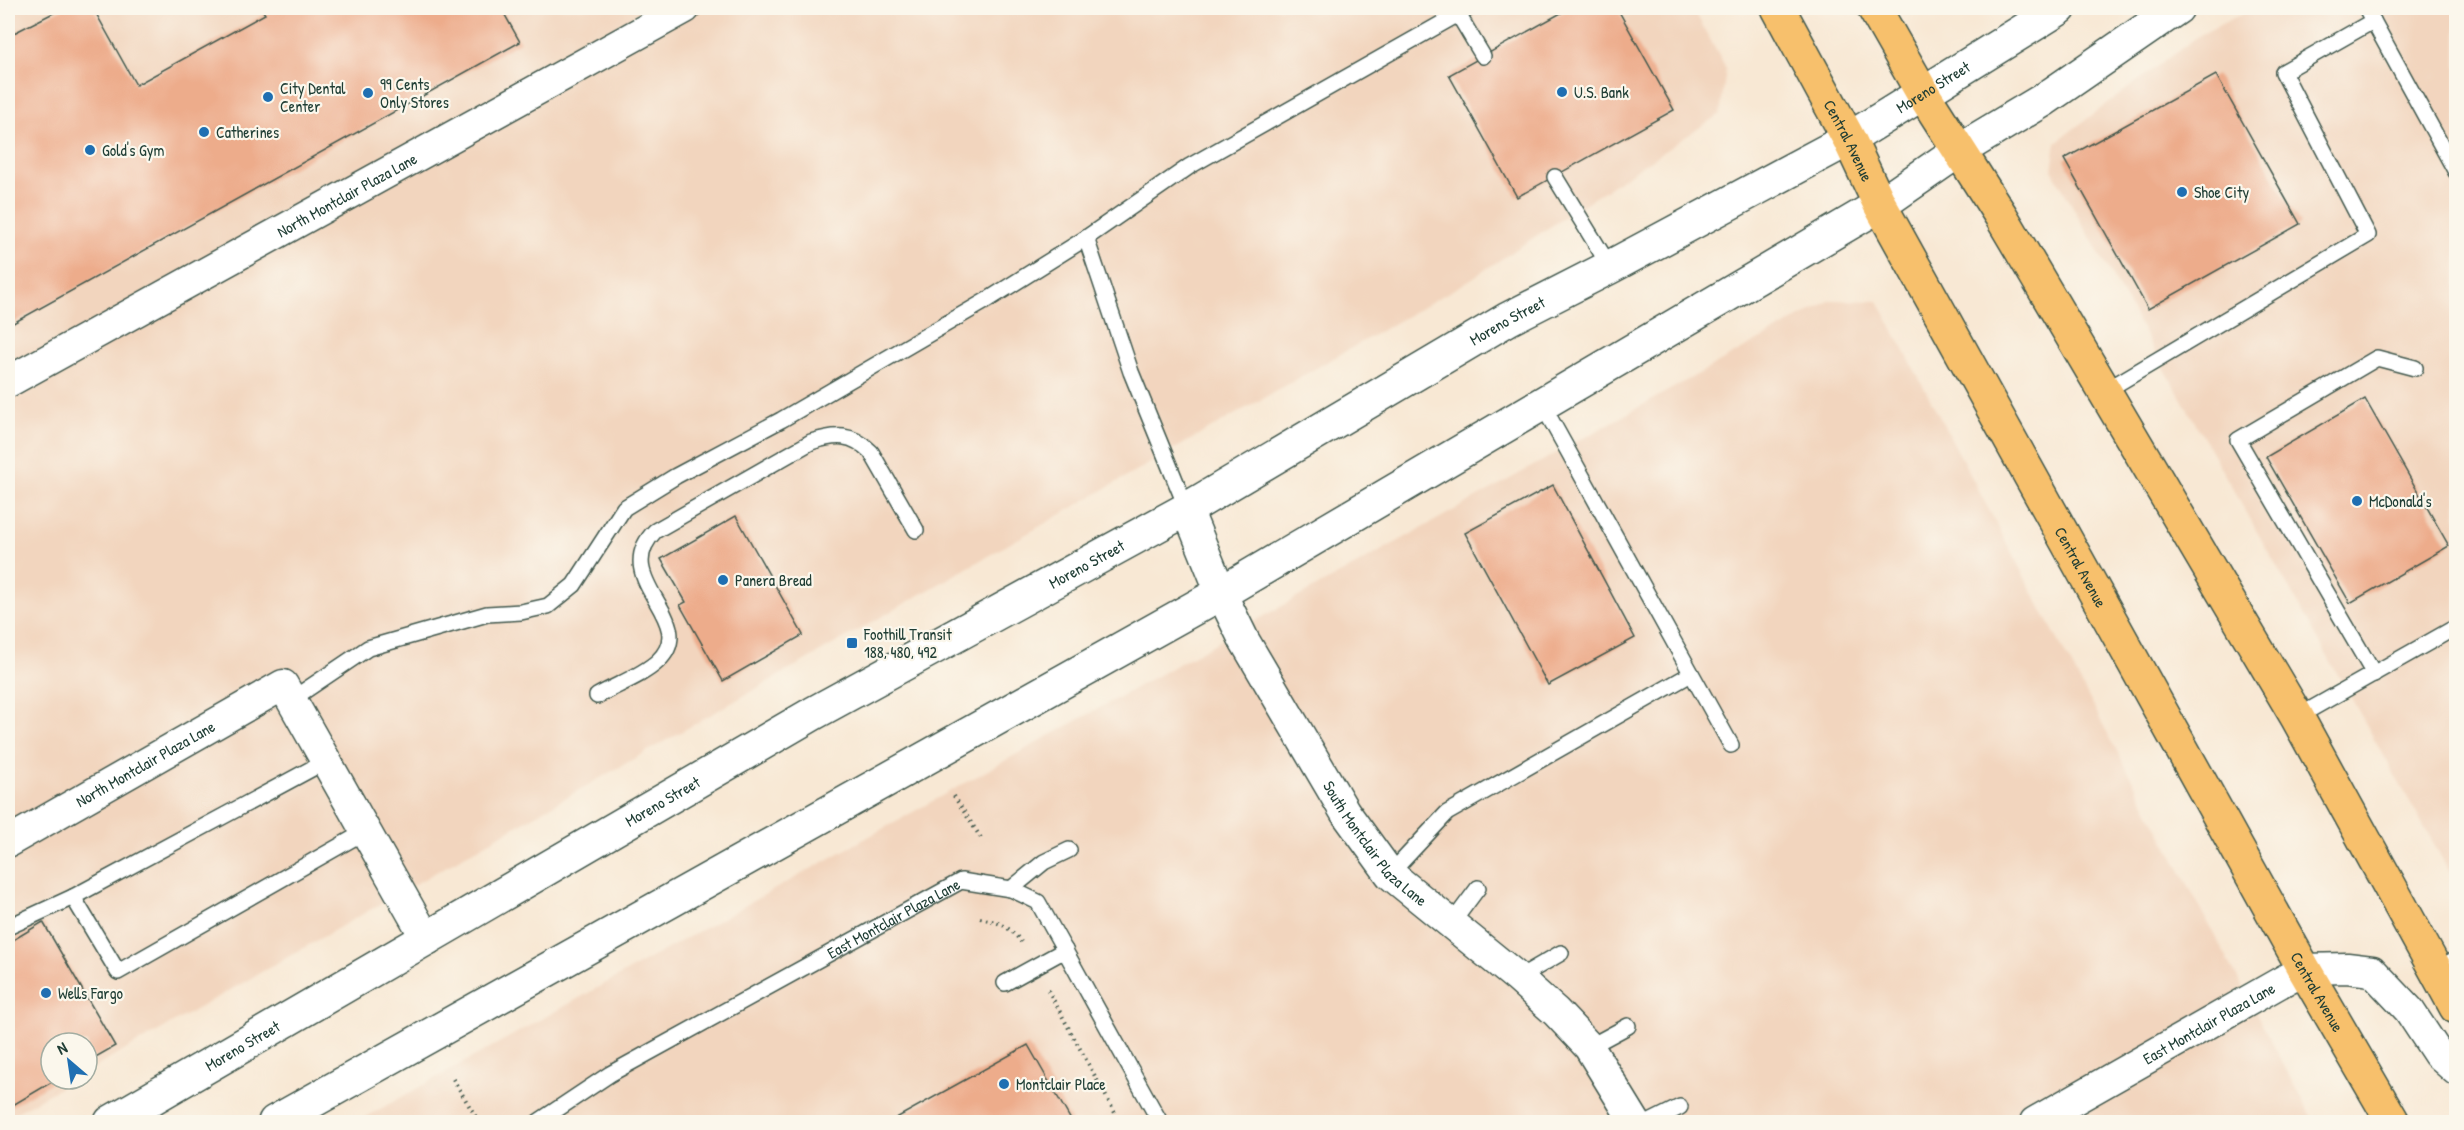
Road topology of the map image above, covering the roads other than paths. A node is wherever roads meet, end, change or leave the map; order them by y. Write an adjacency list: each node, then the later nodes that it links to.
1 (686, 8): 18 (street, North Montclair Plaza Lane)
2 (1778, 8): 10 (main road, Central Avenue)
3 (1874, 8): 9 (main road)
4 (2060, 8): 9 (street, Moreno Street)
5 (2177, 8): 11 (street)
6 (1464, 11): 8 (lane); 15 (lane)
7 (2369, 14): 12 (lane); 19 (lane)
8 (1483, 56)
9 (1922, 92): 10 (street, Moreno Street); 11 (main road)
10 (1849, 139): 14 (main road, Central Avenue); 16 (street, Moreno Street)
11 (1958, 151): 14 (street); 19 (main road)
12 (2457, 172)
13 (1555, 177): 16 (lane)
14 (1880, 205): 20 (street); 45 (main road, Central Avenue)
15 (1086, 238): 21 (lane); 27 (lane)
16 (1610, 267): 21 (street, Moreno Street)
17 (2415, 368): 26 (lane)
18 (8, 382)
19 (2105, 391): 29 (main road)
20 (1542, 404): 23 (street); 25 (lane)
21 (1187, 509): 23 (street, South Montclair Plaza Lane); 41 (street, Moreno Street)
22 (916, 530): 28 (lane)
23 (1221, 593): 35 (street, South Montclair Plaza Lane); 54 (street)
24 (2457, 627): 26 (lane)
25 (1691, 674): 30 (lane); 35 (lane)
26 (2374, 674): 29 (lane)
27 (287, 693): 31 (street); 33 (street, North Montclair Plaza Lane)
28 (597, 696)
29 (2297, 717): 44 (main road)
30 (1731, 745)
31 (326, 761): 32 (street); 38 (lane)
32 (366, 831): 38 (lane); 41 (street)
33 (8, 842)
34 (1069, 850): 37 (lane)
35 (1390, 874): 39 (street, South Montclair Plaza Lane)
36 (1479, 888): 39 (lane)
37 (1011, 889): 42 (lane, East Montclair Plaza Lane); 55 (lane, East Montclair Plaza Lane)
38 (73, 897): 40 (lane)
39 (1452, 923): 46 (street, South Montclair Plaza Lane)
40 (8, 927)
41 (427, 940): 53 (street, Moreno Street)
42 (1065, 950): 47 (lane); 56 (lane, East Montclair Plaza Lane)
43 (1561, 953): 46 (lane)
44 (2446, 965): 48 (main road)
45 (2304, 969): 51 (street, East Montclair Plaza Lane); 59 (street, East Montclair Plaza Lane); 60 (main road, Central Avenue)
46 (1518, 978): 50 (street, South Montclair Plaza Lane)
47 (1005, 983)
48 (2457, 1007)
49 (1628, 1026): 50 (lane)
50 (1589, 1047): 57 (street, South Montclair Plaza Lane)
51 (2457, 1070)
52 (1680, 1107): 58 (lane)
53 (111, 1122)
54 (275, 1122)
55 (538, 1122)
56 (1160, 1122)
57 (1635, 1122)
58 (1650, 1122)
59 (2035, 1122)
60 (2392, 1122)

